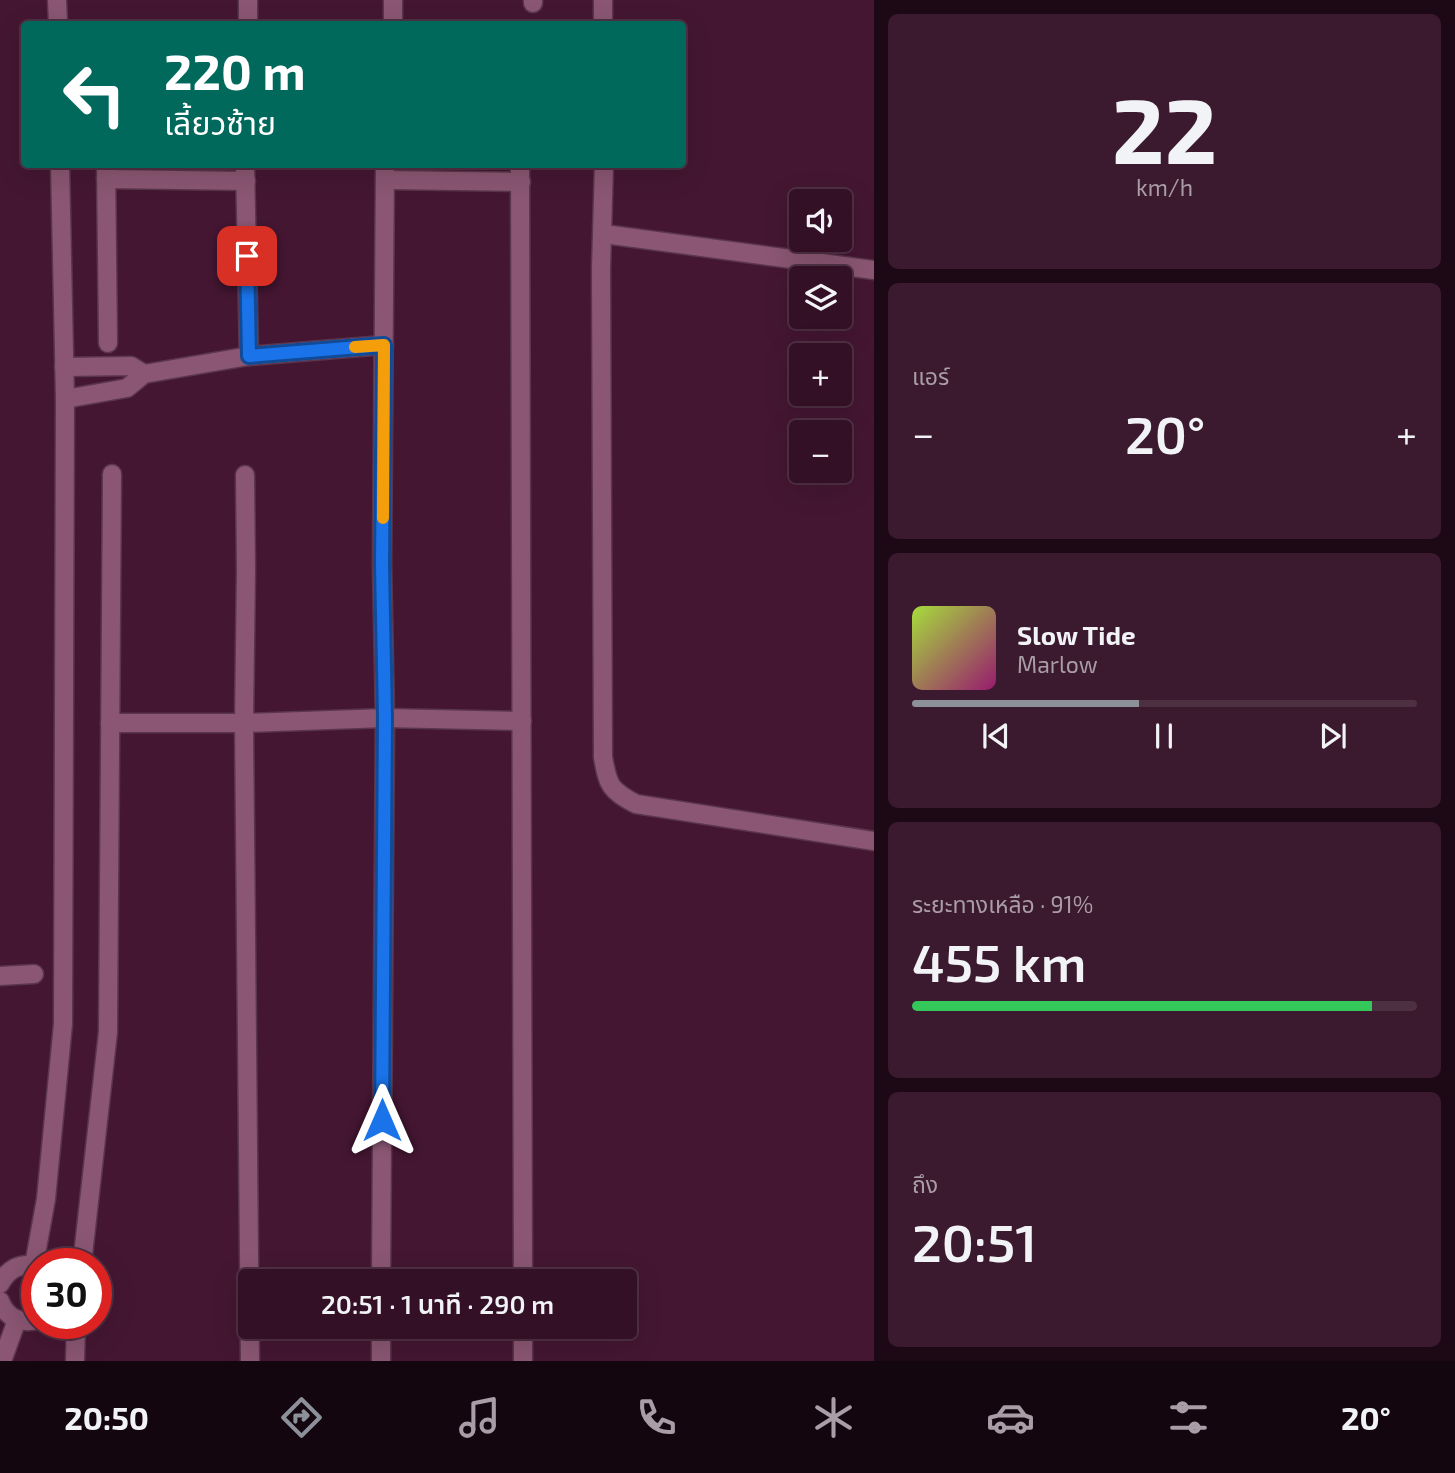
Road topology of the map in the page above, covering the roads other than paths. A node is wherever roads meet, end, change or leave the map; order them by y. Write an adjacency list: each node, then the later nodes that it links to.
1 (57, 0): 6 (street)
2 (248, 0): 5 (street)
3 (393, 0): 7 (street)
4 (603, 0): 8 (street)
5 (248, 19)
6 (58, 21)
7 (393, 21)
8 (603, 21)
9 (60, 168): 20 (street)
10 (604, 168): 15 (street)
11 (106, 172): 13 (street); 17 (street)
12 (385, 172): 14 (street); 18 (street)
13 (246, 173): 19 (street)
14 (520, 173): 26 (street)
15 (604, 234): 16 (street); 29 (street)
16 (874, 270)
17 (108, 343)
18 (384, 345): 19 (street); 25 (street)
19 (249, 356): 21 (street)
20 (64, 367): 21 (street); 22 (street)
21 (144, 374): 22 (street)
22 (65, 399): 32 (street)
23 (112, 474): 27 (street)
24 (245, 474): 28 (street)
25 (385, 718): 26 (street); 28 (street); 35 (street)
26 (522, 722): 36 (street)
27 (110, 723): 28 (street); 33 (street)
28 (244, 723): 46 (street)
29 (874, 841)
30 (34, 974): 31 (street)
31 (0, 976)
32 (38, 1248)
33 (84, 1248)
34 (21, 1266): 37 (street)
35 (381, 1269)
36 (523, 1269)
37 (0, 1284)
38 (0, 1301): 39 (street)
39 (17, 1320): 40 (street); 44 (street)
40 (21, 1321)
41 (76, 1339): 45 (street)
42 (381, 1339): 47 (street)
43 (523, 1339): 48 (street)
44 (2, 1361)
45 (75, 1361)
46 (250, 1361)
47 (381, 1361)
48 (523, 1361)

